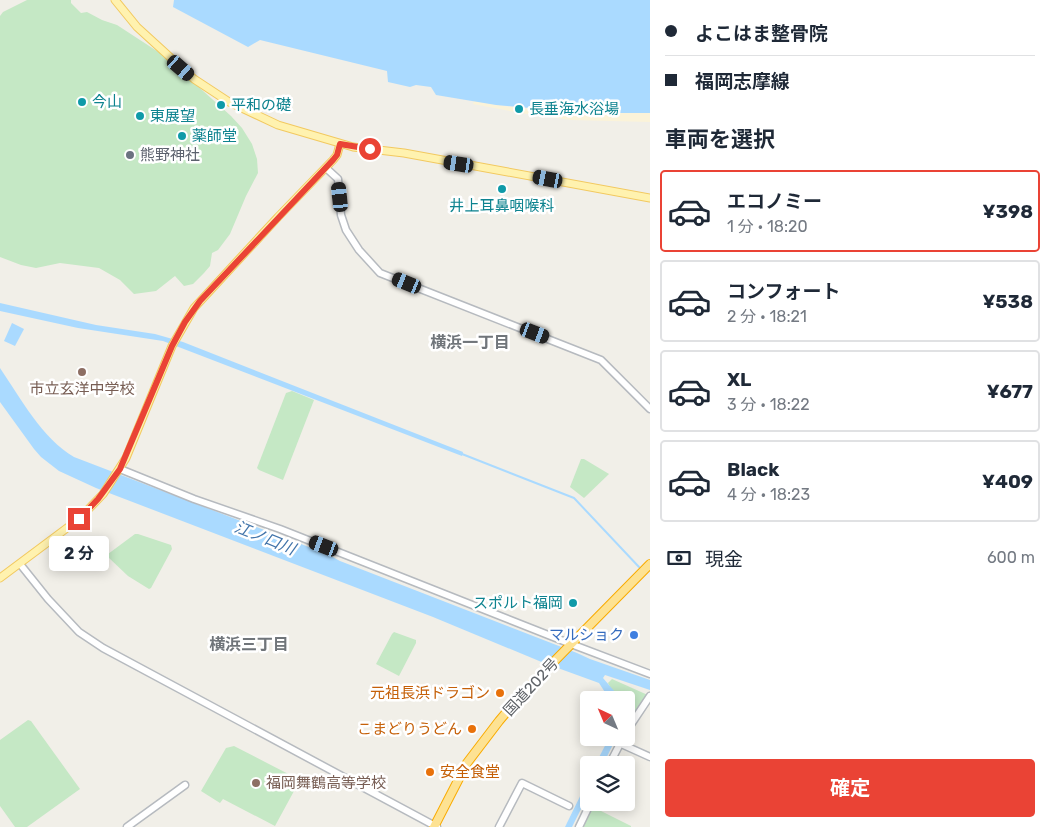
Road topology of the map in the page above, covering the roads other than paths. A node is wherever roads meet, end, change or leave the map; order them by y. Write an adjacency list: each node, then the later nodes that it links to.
1 (115, 0): 2 (main road)
2 (340, 144): 3 (main road); 4 (main road)
3 (326, 168): 5 (street); 6 (main road)
4 (650, 198)
5 (650, 409)
6 (120, 469): 7 (main road); 10 (street)
7 (20, 564): 9 (main road); 20 (street)
8 (650, 564): 10 (highway, 国道202号)
9 (0, 578)
10 (569, 646): 11 (street); 20 (highway, 国道202号)
11 (650, 674)
12 (650, 696): 13 (street)
13 (635, 718)
14 (631, 746): 15 (street)
15 (650, 757)
16 (185, 785): 19 (street)
17 (569, 806): 21 (street)
18 (587, 811): 22 (street)
19 (127, 827)
20 (435, 827)
21 (499, 827)
22 (579, 827)

